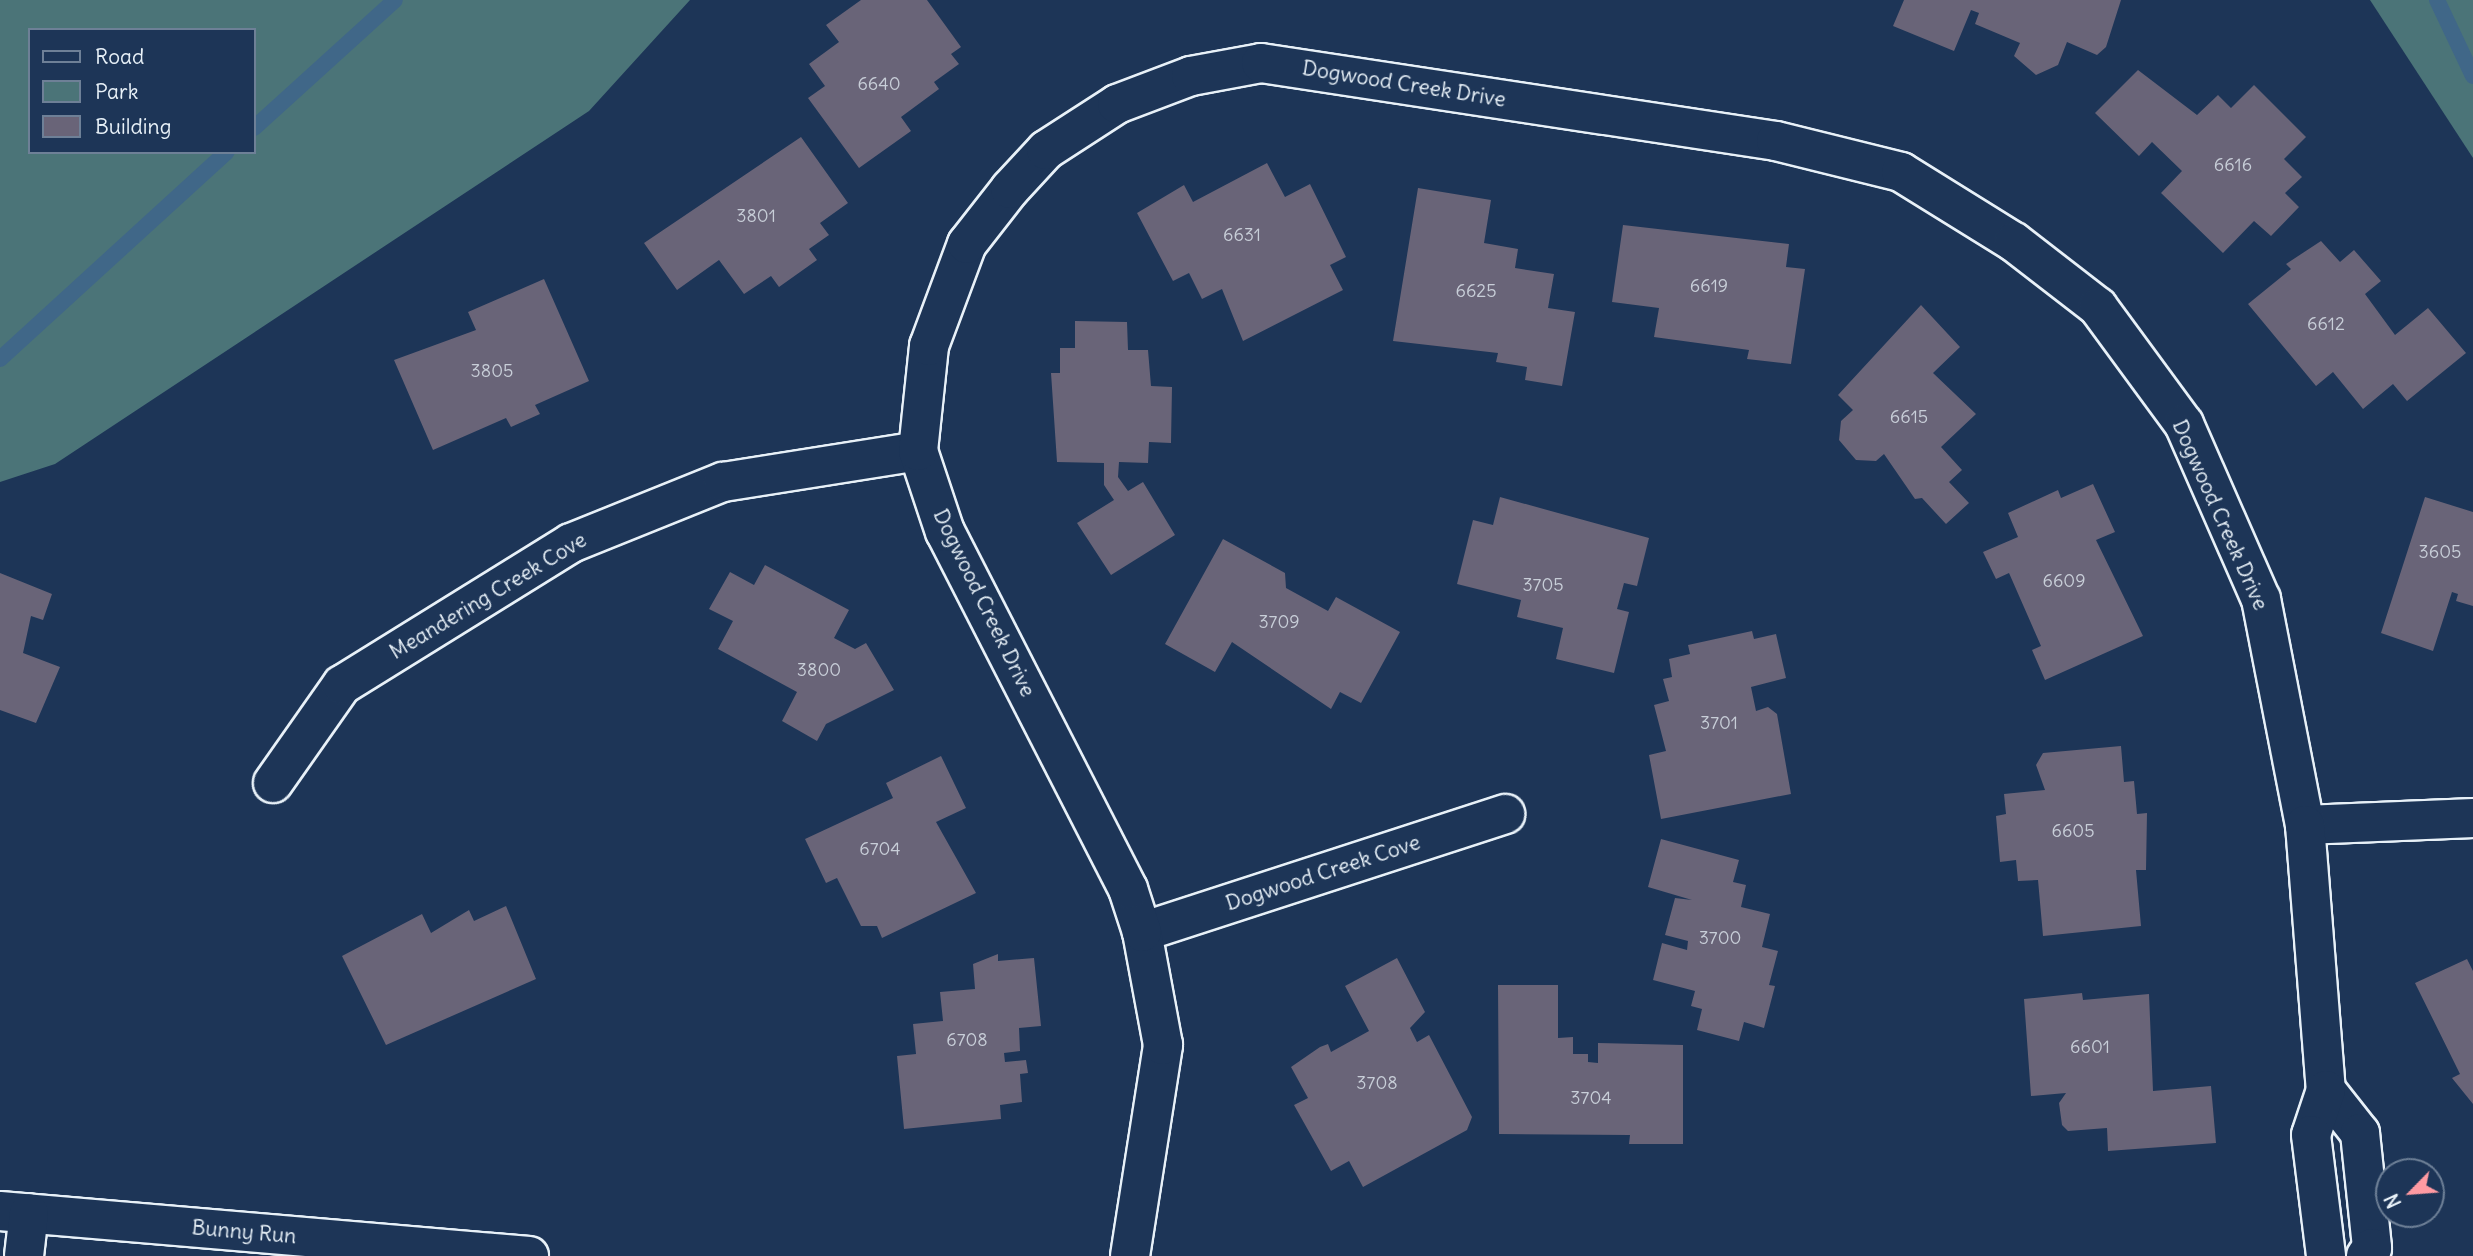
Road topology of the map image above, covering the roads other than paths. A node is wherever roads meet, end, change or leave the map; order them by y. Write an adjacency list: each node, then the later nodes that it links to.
1 (918, 451): 2 (street, Meandering Creek Cove); 5 (street, Dogwood Creek Drive); 6 (street, Dogwood Creek Drive)
2 (272, 783)
3 (1505, 814): 6 (street, Dogwood Creek Cove)
4 (2473, 818): 5 (street)
5 (2305, 825): 7 (street, Dogwood Creek Drive)
6 (1142, 932): 11 (street, Dogwood Creek Drive)
7 (2326, 1090): 12 (street, Dogwood Creek Drive); 13 (street)
8 (15, 1212): 9 (street); 10 (street, Bunny Run)
9 (24, 1256)
10 (529, 1256)
11 (1130, 1256)
12 (2326, 1256)
13 (2366, 1256)

